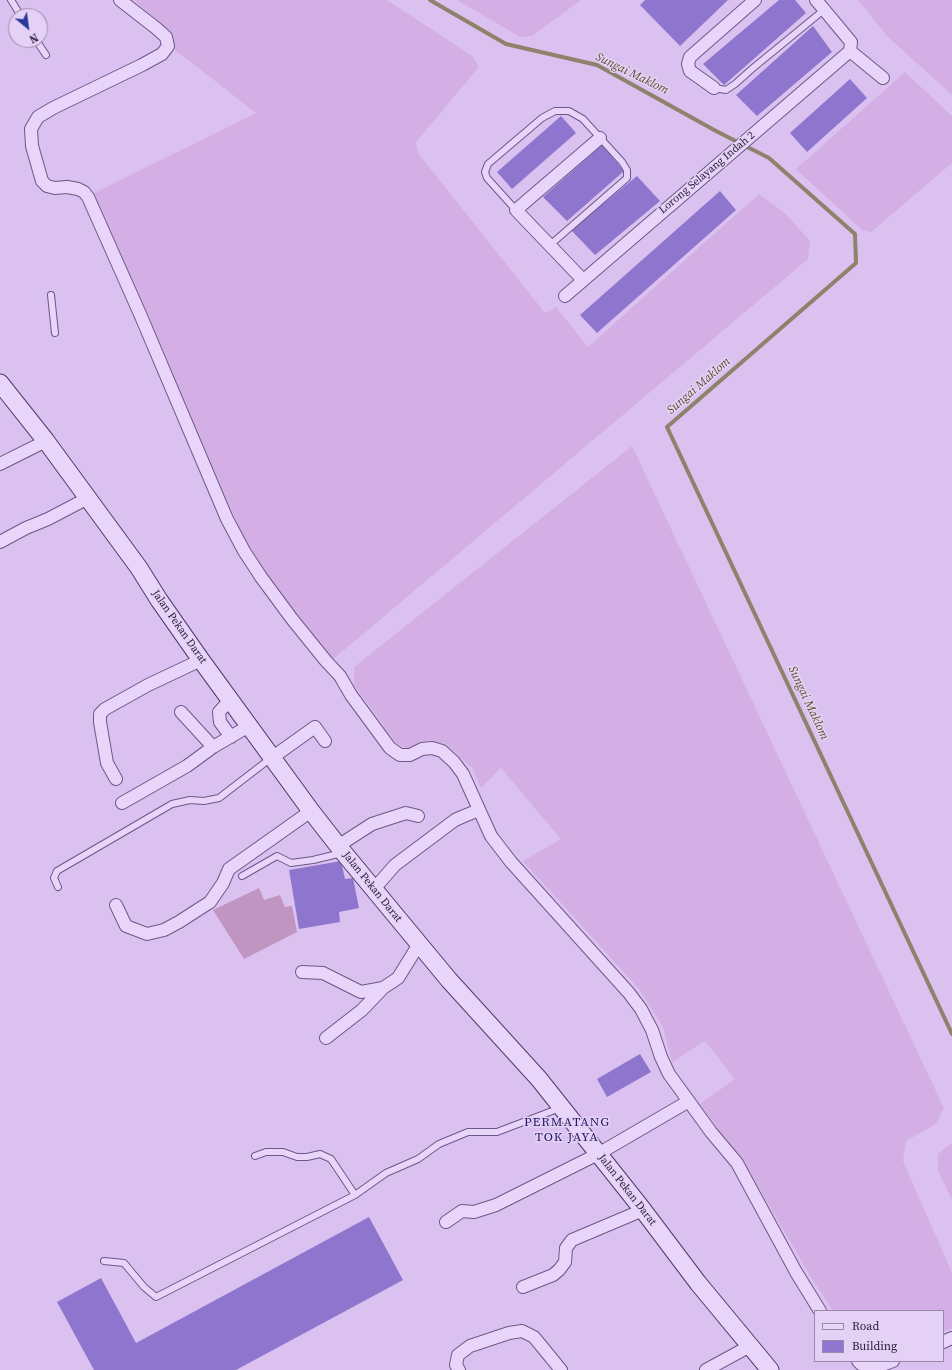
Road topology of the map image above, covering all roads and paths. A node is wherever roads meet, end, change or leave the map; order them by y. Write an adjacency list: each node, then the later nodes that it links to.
1 (120, 0): 32 (street)
2 (755, 0): 9 (street)
3 (816, 0): 4 (street)
4 (825, 9): 6 (street); 9 (lane)
5 (41, 48): 7 (lane)
6 (850, 51): 8 (street); 13 (street, Lorong Selayang Indah 2)
7 (46, 55)
8 (883, 78)
9 (714, 88)
10 (600, 138): 11 (street); 11 (lane); 12 (lane)
11 (516, 210): 12 (street)
12 (550, 245): 13 (street)
13 (582, 280): 15 (street, Lorong Selayang Indah 2)
14 (51, 295): 16 (lane)
15 (565, 296)
16 (54, 333)
17 (0, 383): 18 (main road, Jalan Pekan Darat)
18 (46, 441): 19 (street); 20 (main road, Jalan Pekan Darat)
19 (0, 464)
20 (88, 498): 21 (street); 22 (main road, Jalan Pekan Darat)
21 (0, 542)
22 (201, 660): 23 (main road, Jalan Pekan Darat); 30 (street)
23 (230, 700): 25 (main road, Jalan Pekan Darat); 26 (street)
24 (181, 712): 28 (street)
25 (249, 726): 26 (street); 29 (main road, Jalan Pekan Darat)
26 (230, 737): 28 (street)
27 (325, 741): 29 (street)
28 (213, 747): 31 (street)
29 (273, 757): 33 (main road, Jalan Pekan Darat); 37 (lane)
30 (116, 779)
31 (122, 803)
32 (480, 810): 38 (street); 44 (street)
33 (311, 811): 35 (main road, Jalan Pekan Darat); 39 (street)
34 (418, 816): 35 (street)
35 (341, 849): 36 (lane); 38 (main road, Jalan Pekan Darat)
36 (242, 876)
37 (58, 887)
38 (374, 889): 40 (main road, Jalan Pekan Darat)
39 (116, 905)
40 (419, 944): 42 (street); 45 (main road, Jalan Pekan Darat)
41 (302, 972): 42 (street)
42 (383, 988): 43 (street)
43 (326, 1038)
44 (689, 1101): 46 (street); 53 (street)
45 (561, 1107): 46 (main road, Jalan Pekan Darat); 48 (lane)
46 (598, 1154): 49 (main road, Jalan Pekan Darat); 50 (street)
47 (255, 1156): 48 (lane)
48 (354, 1194): 51 (lane)
49 (643, 1210): 52 (street); 54 (main road, Jalan Pekan Darat)
50 (446, 1222)
51 (104, 1261)
52 (523, 1287)
53 (819, 1310)
54 (750, 1346): 59 (street); 60 (main road, Jalan Pekan Darat)
55 (859, 1362): 56 (street)
56 (890, 1362)
57 (459, 1370): 58 (street)
58 (561, 1370)
59 (706, 1370)
60 (770, 1370)

